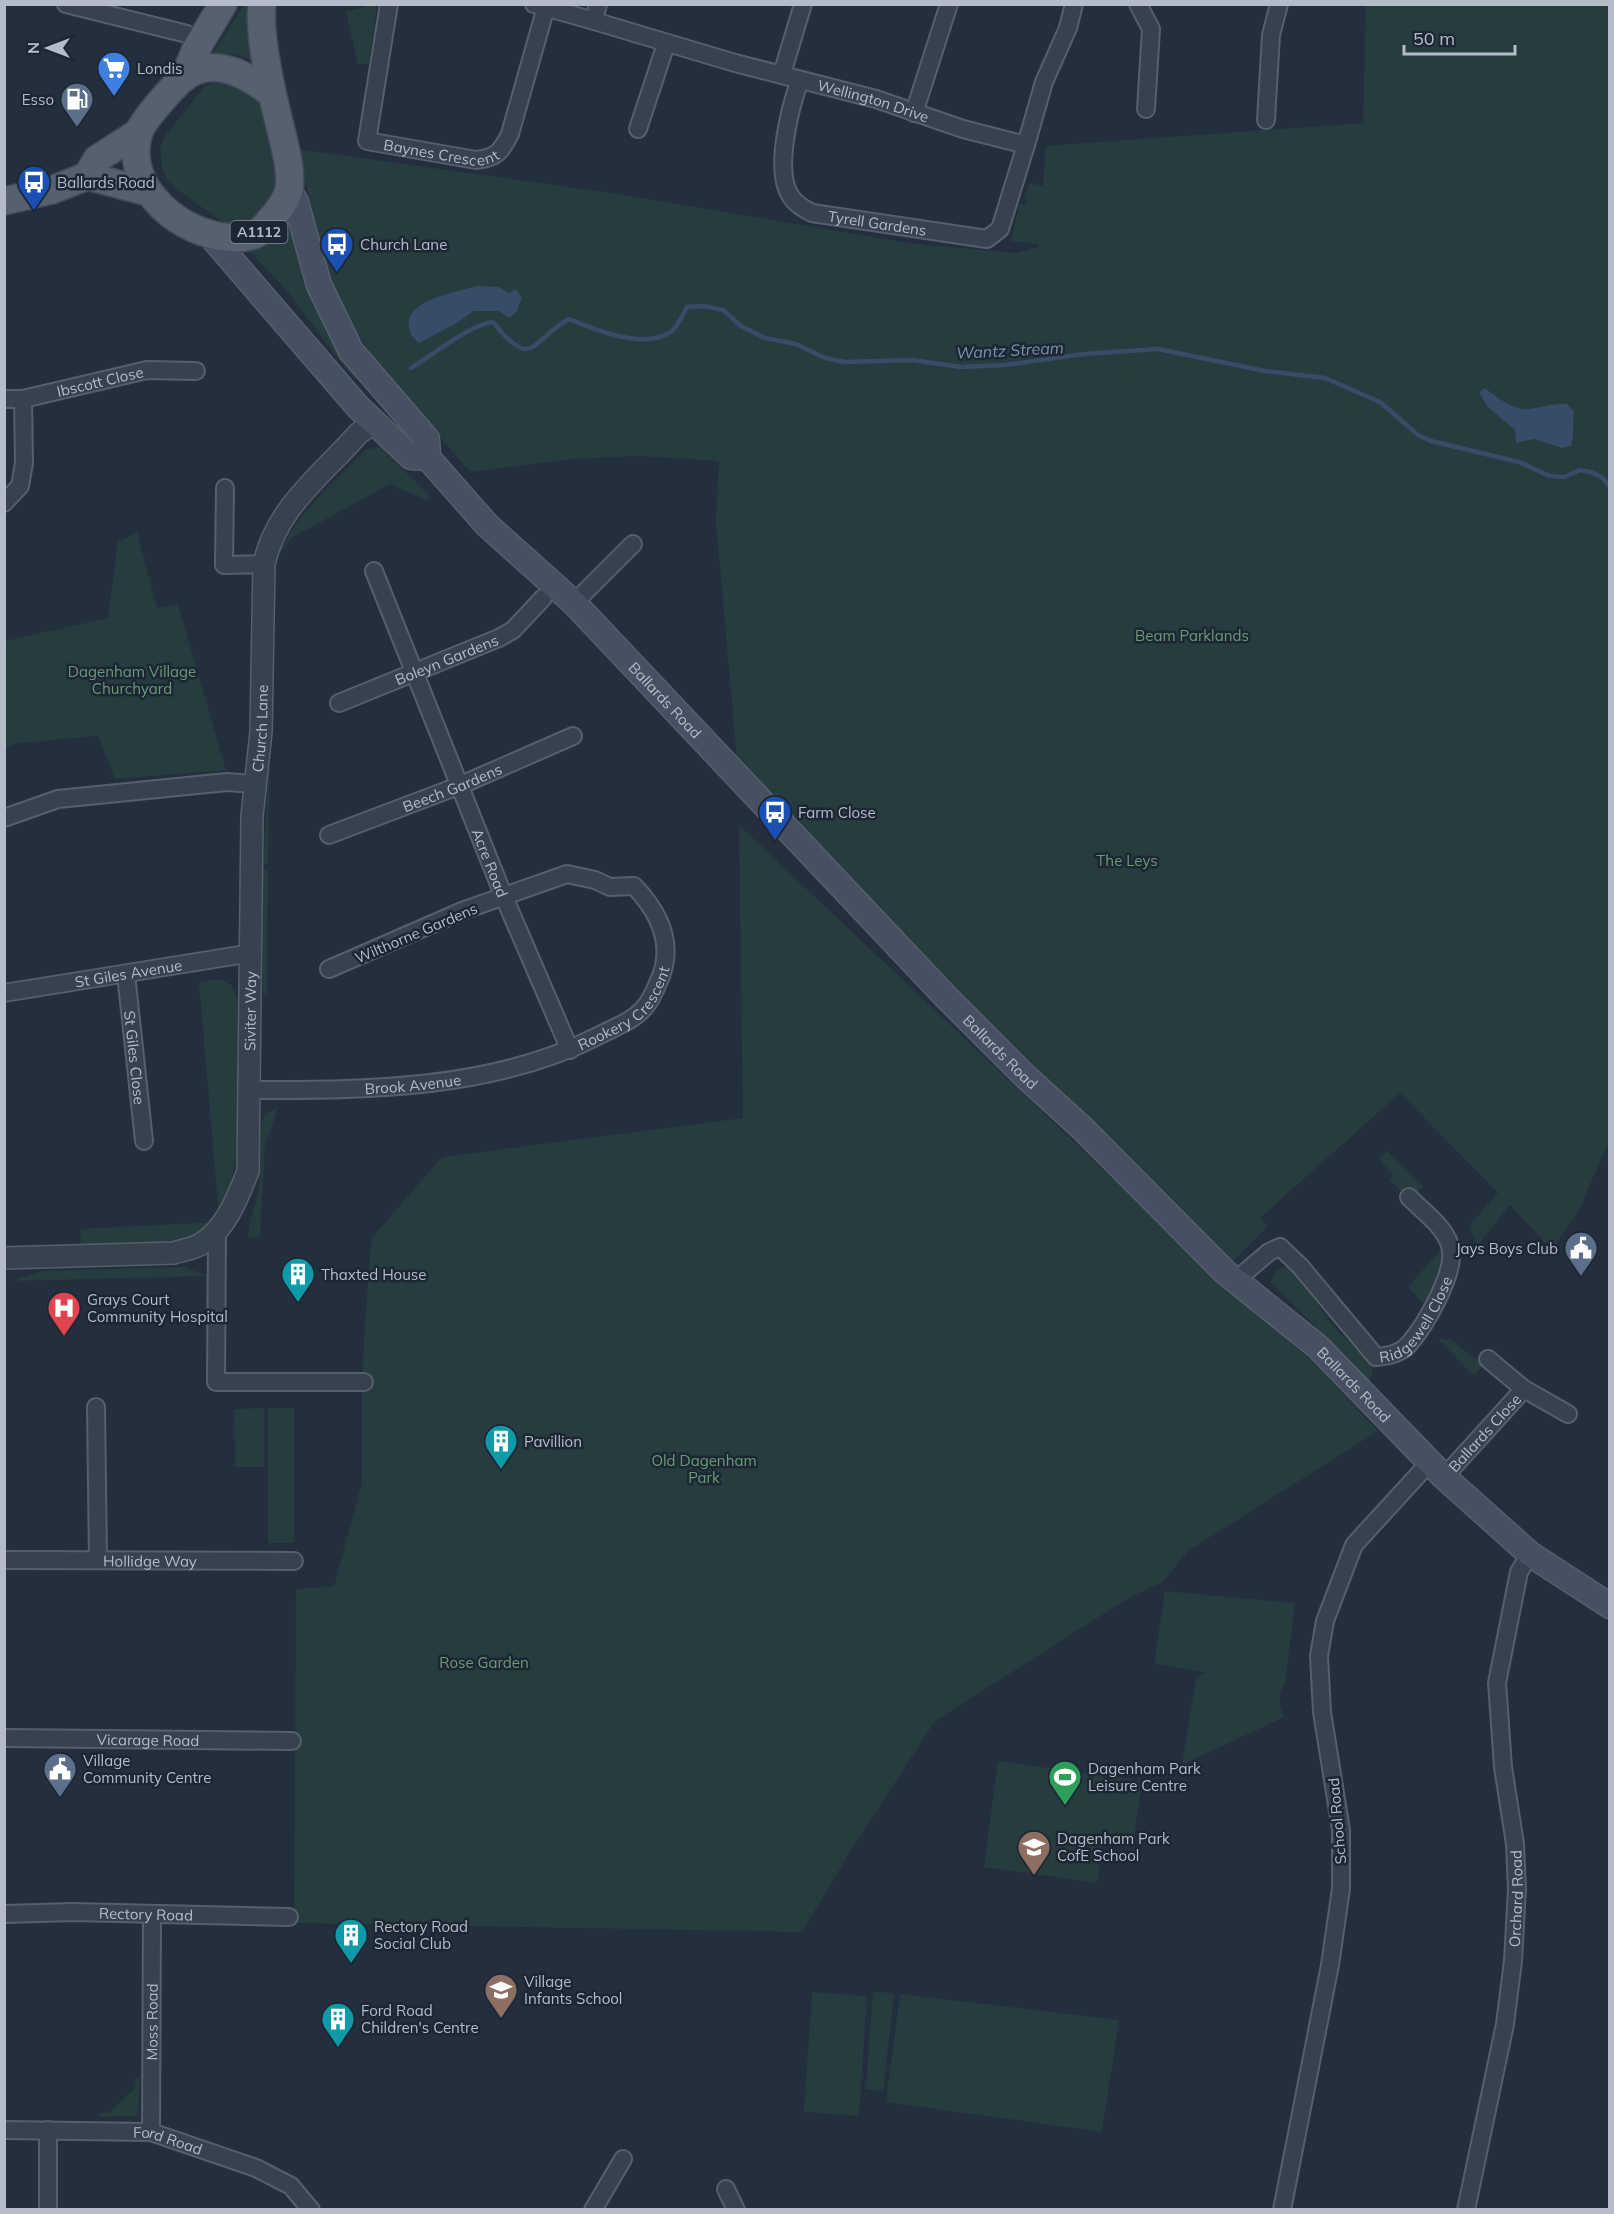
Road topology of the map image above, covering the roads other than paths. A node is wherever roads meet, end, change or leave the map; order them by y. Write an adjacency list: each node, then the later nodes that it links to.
1 (66, 4): 13 (street)
2 (223, 4): 16 (main road)
3 (262, 4): 18 (main road)
4 (389, 4): 10 (street, Baynes Crescent)
5 (598, 4): 12 (street)
6 (803, 4): 15 (street)
7 (949, 4): 20 (street)
8 (1138, 4): 19 (street)
9 (1279, 4): 21 (street)
10 (540, 6): 12 (street, Wellington Drive)
11 (1069, 6): 24 (street)
12 (594, 21): 14 (street, Wellington Drive)
13 (187, 34)
14 (666, 44): 15 (street, Wellington Drive); 22 (street)
15 (782, 74): 17 (street, Wellington Drive)
16 (184, 78): 18 (main road); 23 (main road)
17 (800, 80): 20 (street, Wellington Drive); 24 (street, Tyrell Gardens)
18 (273, 94): 26 (main road)
19 (1146, 108)
20 (914, 113): 24 (street, Wellington Drive)
21 (1266, 120)
22 (638, 129)
23 (139, 132): 25 (main road); 27 (main road, A1112)
24 (1026, 145)
25 (87, 176): 27 (main road, A1112); 28 (main road)
26 (289, 190): 29 (main road, A1112); 31 (main road, Ballards Road)
27 (148, 192): 29 (main road, A1112)
28 (4, 201)
29 (209, 234): 34 (main road, Ballards Road)
30 (196, 371): 33 (street, Ibscott Close)
31 (373, 379): 34 (main road); 35 (main road, Ballards Road)
32 (4, 399): 33 (street, Ibscott Close)
33 (23, 399): 37 (street)
34 (374, 422): 35 (main road, Ballards Road); 39 (street, Church Lane)
35 (428, 458): 42 (main road, Ballards Road)
36 (225, 488): 39 (street)
37 (4, 503)
38 (633, 544): 42 (street)
39 (264, 564): 46 (street, Church Lane)
40 (374, 571): 43 (street, Acre Road)
41 (543, 598): 43 (street, Boleyn Gardens)
42 (574, 603): 61 (main road, Ballards Road)
43 (416, 673): 44 (street, Boleyn Gardens); 47 (street, Acre Road)
44 (339, 703)
45 (573, 736): 47 (street, Beech Gardens)
46 (254, 784): 48 (street, Church Lane); 51 (street, Siviter Way)
47 (461, 785): 49 (street, Beech Gardens); 50 (street, Acre Road)
48 (4, 818)
49 (329, 835)
50 (504, 897): 52 (street, Wilthorne Gardens); 55 (street, Acre Road); 55 (street, Rookery Crescent)
51 (252, 953): 53 (street, St Giles Avenue); 56 (street, Siviter Way)
52 (329, 969)
53 (126, 974): 54 (street, St Giles Avenue); 57 (street, St Giles Close)
54 (4, 993)
55 (570, 1050): 56 (street, Brook Avenue)
56 (251, 1090): 59 (street, Siviter Way)
57 (144, 1141)
58 (1409, 1197): 61 (street, Ridgewell Close)
59 (217, 1230): 60 (street, Siviter Way); 63 (street)
60 (4, 1258)
61 (1236, 1280): 67 (main road, Ballards Road)
62 (1488, 1359): 64 (street, Ballards Close)
63 (364, 1382)
64 (1524, 1389): 66 (street, Ballards Close); 67 (street, Ballards Close)
65 (96, 1407): 70 (street)
66 (1568, 1414)
67 (1437, 1470): 68 (main road, Ballards Road); 87 (street, School Road)
68 (1530, 1554): 72 (main road, Ballards Road); 88 (street, Orchard Road)
69 (4, 1560): 70 (street, Hollidge Way)
70 (98, 1560): 71 (street, Hollidge Way)
71 (294, 1561)
72 (1610, 1606)
73 (4, 1738): 74 (street, Vicarage Road)
74 (292, 1741)
75 (4, 1914): 76 (street, Rectory Road)
76 (152, 1914): 77 (street, Rectory Road); 80 (street, Moss Road)
77 (289, 1917)
78 (4, 2130): 79 (street, Ford Road)
79 (48, 2130): 80 (street, Ford Road); 83 (street)
80 (151, 2132): 84 (street, Ford Road)
81 (623, 2159): 85 (street)
82 (726, 2189): 86 (street)
83 (48, 2210)
84 (311, 2210)
85 (593, 2210)
86 (736, 2210)
87 (1282, 2210)
88 (1466, 2210)

